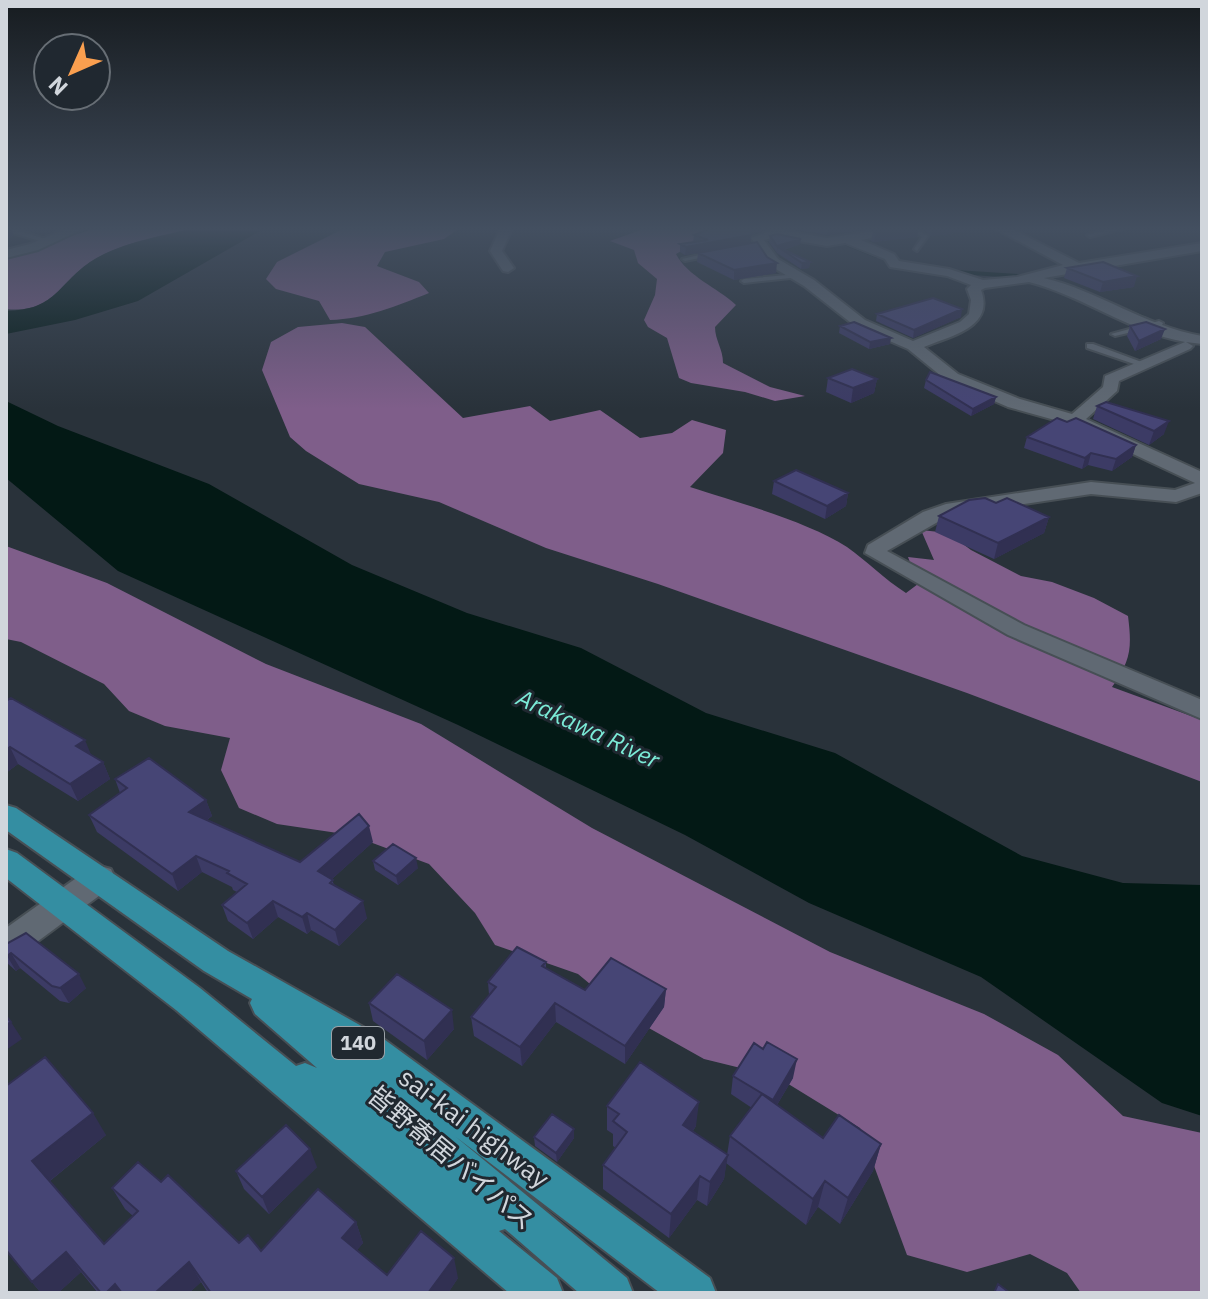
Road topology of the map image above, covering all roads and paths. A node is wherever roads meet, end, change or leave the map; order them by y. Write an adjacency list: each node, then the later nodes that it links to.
1 (813, 288): 9 (street)
2 (976, 288): 9 (street)
3 (1063, 288): 5 (street)
4 (1159, 323): 5 (lane)
5 (1144, 326): 6 (lane); 8 (street)
6 (1115, 334)
7 (1202, 340): 8 (street)
8 (1182, 341): 11 (street); 12 (street)
9 (913, 346): 13 (street)
10 (1090, 346): 12 (lane)
11 (1202, 353)
12 (1143, 364): 13 (street)
13 (1075, 420): 14 (street)
14 (1202, 479)
15 (1202, 487): 16 (street)
16 (1202, 710)
17 (6, 816): 19 (highway, sai-kai highway / 140)
18 (6, 861): 20 (highway, 140)
19 (100, 878): 20 (street); 22 (highway, sai-kai highway / 140)
20 (64, 903): 21 (street); 23 (highway, 140)
21 (6, 946)
22 (216, 961): 25 (highway, 皆野寄居バイパス / 140); 26 (highway, sai-kai highway / 140)
23 (188, 999): 24 (highway, 140); 25 (highway, 皆野寄居バイパス / 140)
24 (542, 1293)
25 (610, 1293)
26 (695, 1293)

